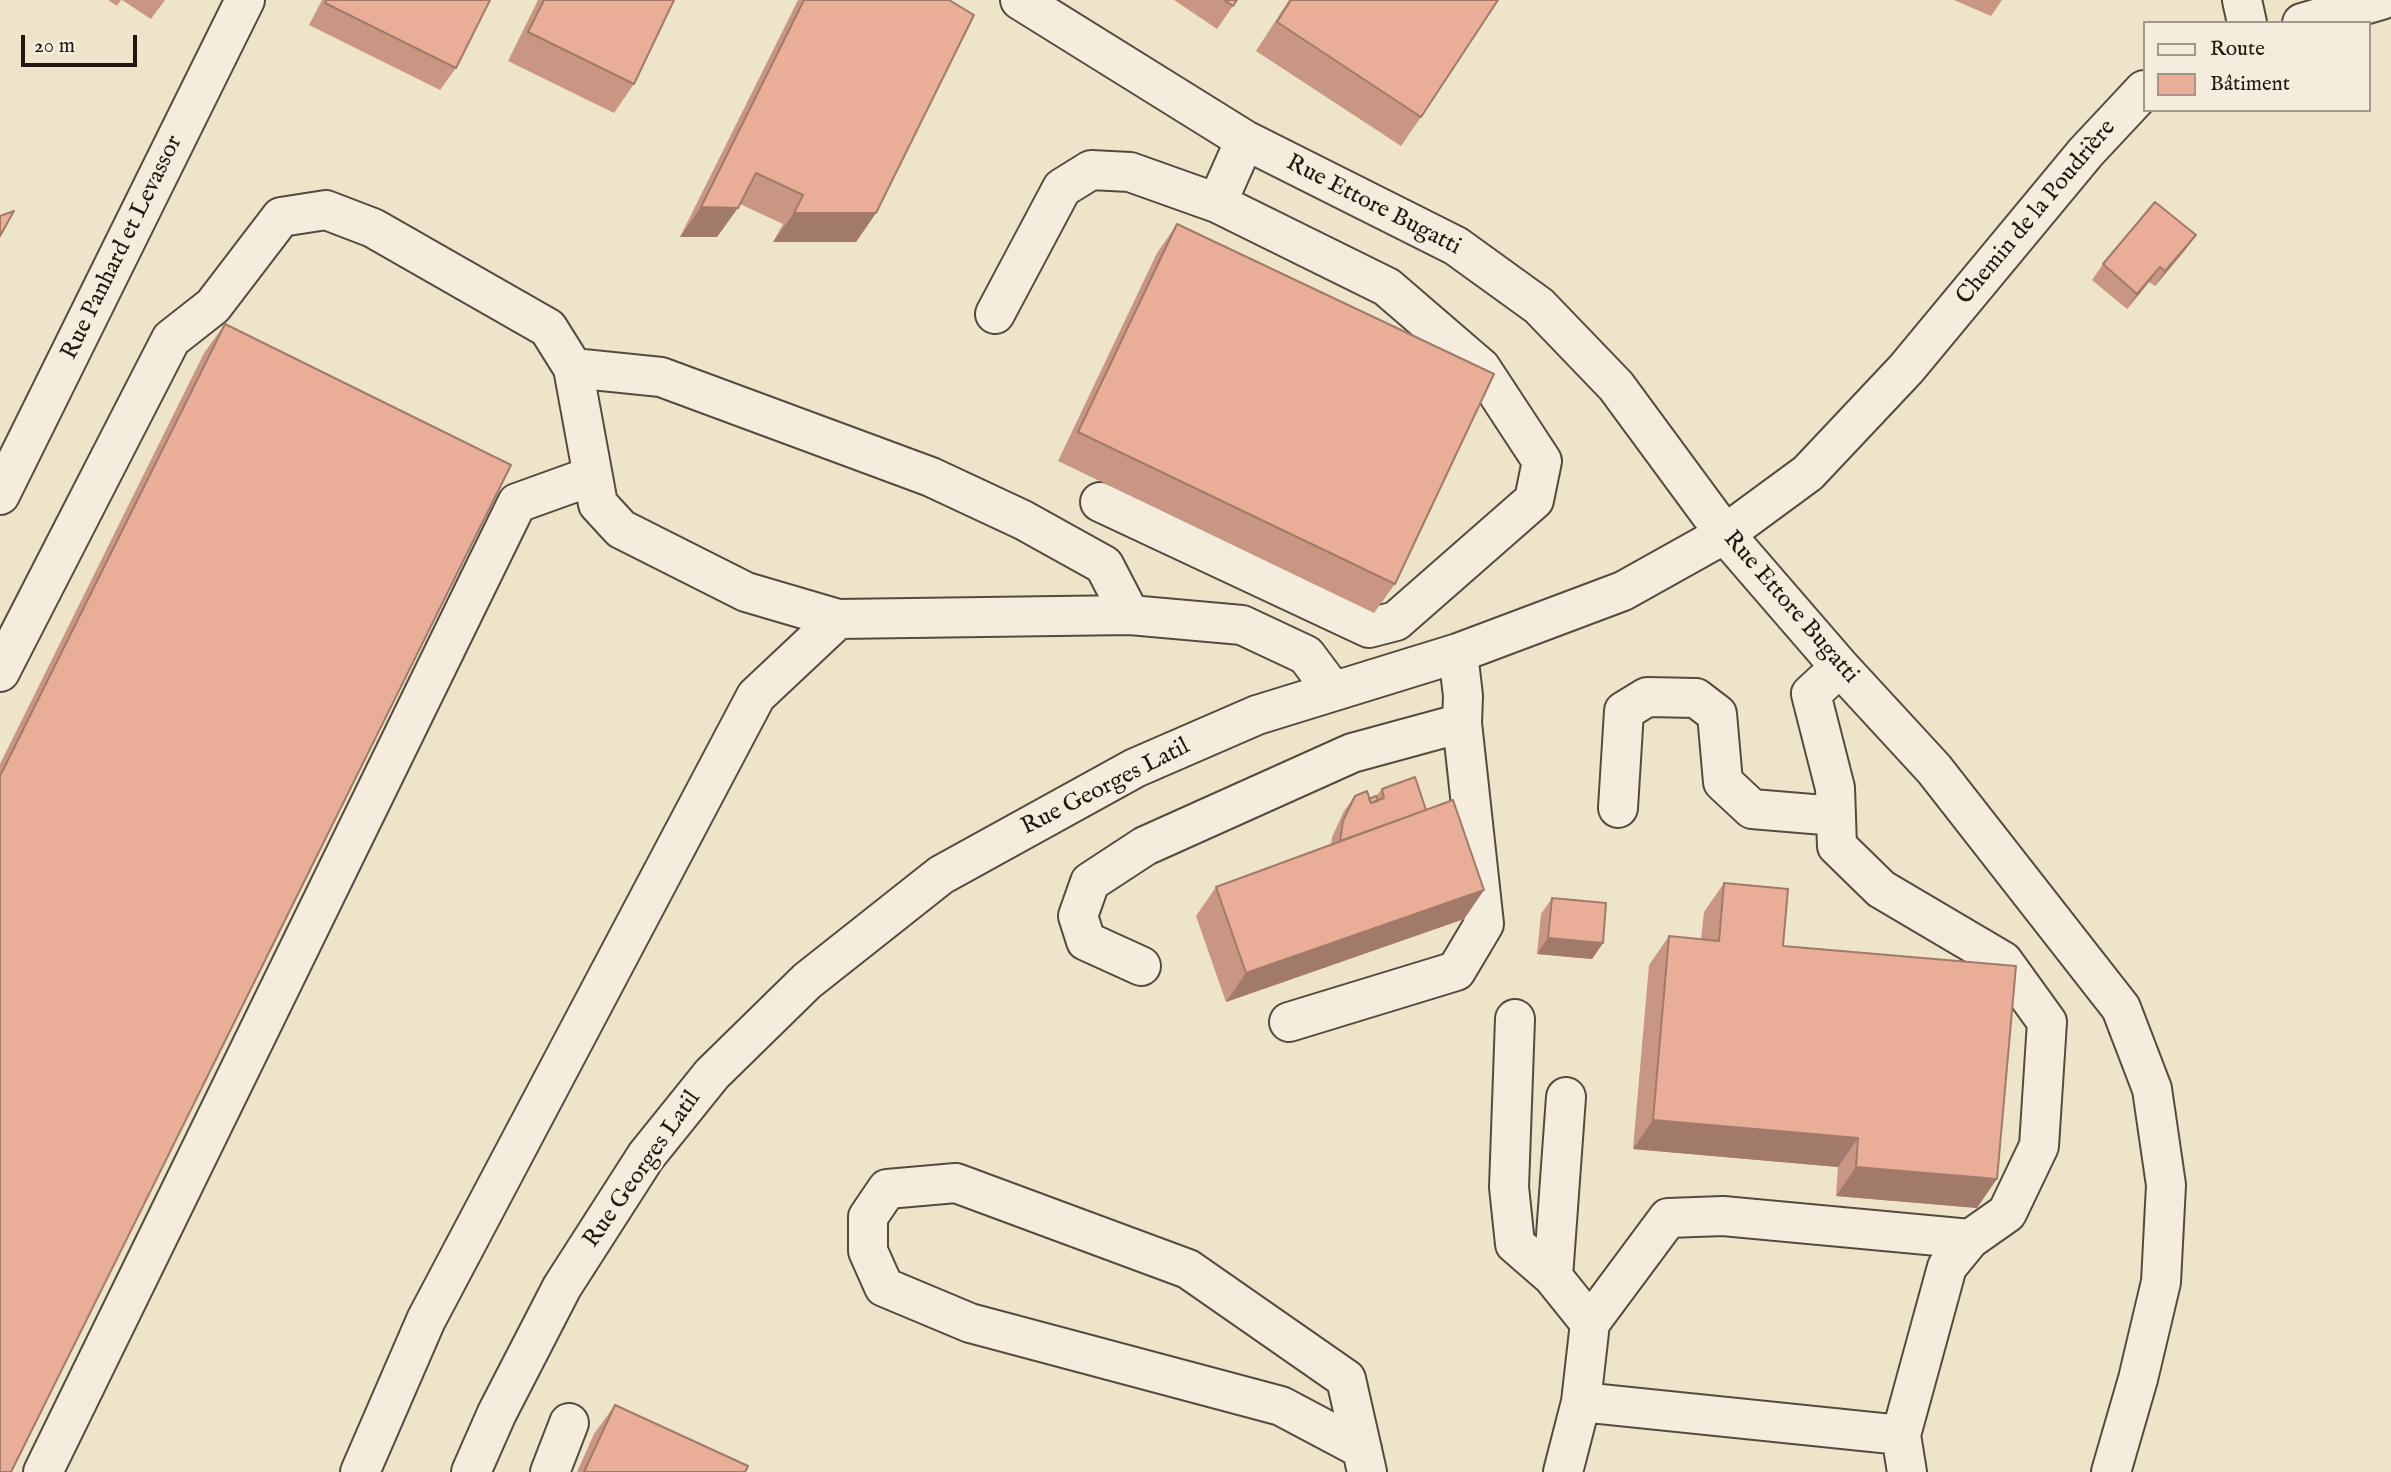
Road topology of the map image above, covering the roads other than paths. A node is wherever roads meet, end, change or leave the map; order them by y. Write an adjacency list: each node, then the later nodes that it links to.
1 (245, 0): 14 (street, Rue Panhard et Levassor)
2 (1020, 0): 8 (street, Rue Ettore Bugatti)
3 (2242, 0): 5 (street)
4 (2381, 0): 6 (street)
5 (2247, 21)
6 (2309, 21)
7 (2142, 92): 11 (street, Chemin de la Poudrière)
8 (1245, 140): 9 (street); 16 (street, Rue Ettore Bugatti)
9 (1217, 203): 10 (street); 15 (street)
10 (995, 314)
11 (1932, 337): 16 (street, Rue Georges Latil)
12 (573, 368): 13 (street); 17 (street); 21 (street)
13 (592, 476): 18 (street); 37 (street)
14 (0, 495)
15 (1100, 502)
16 (1725, 534): 19 (street, Rue Georges Latil); 20 (street, Rue Ettore Bugatti)
17 (1130, 615): 18 (street); 22 (street)
18 (838, 619): 38 (street)
19 (1458, 653): 22 (street, Rue Georges Latil); 23 (street)
20 (1840, 667): 25 (street); 42 (street, Rue Ettore Bugatti)
21 (0, 672)
22 (1333, 691): 39 (street, Rue Georges Latil)
23 (1462, 723): 26 (street); 28 (street)
24 (1618, 808): 25 (street)
25 (1836, 816): 30 (street)
26 (1141, 967)
27 (1515, 1019): 31 (street)
28 (1289, 1022)
29 (1566, 1097): 31 (street)
30 (1969, 1239): 32 (street); 35 (street)
31 (1553, 1277): 32 (street)
32 (1590, 1323): 33 (street)
33 (1581, 1402): 35 (street); 41 (street)
34 (569, 1423): 40 (street)
35 (1904, 1454)
36 (1365, 1460): 36 (street)
37 (43, 1472)
38 (360, 1472)
39 (471, 1472)
40 (550, 1472)
41 (1563, 1472)
42 (2111, 1472)

